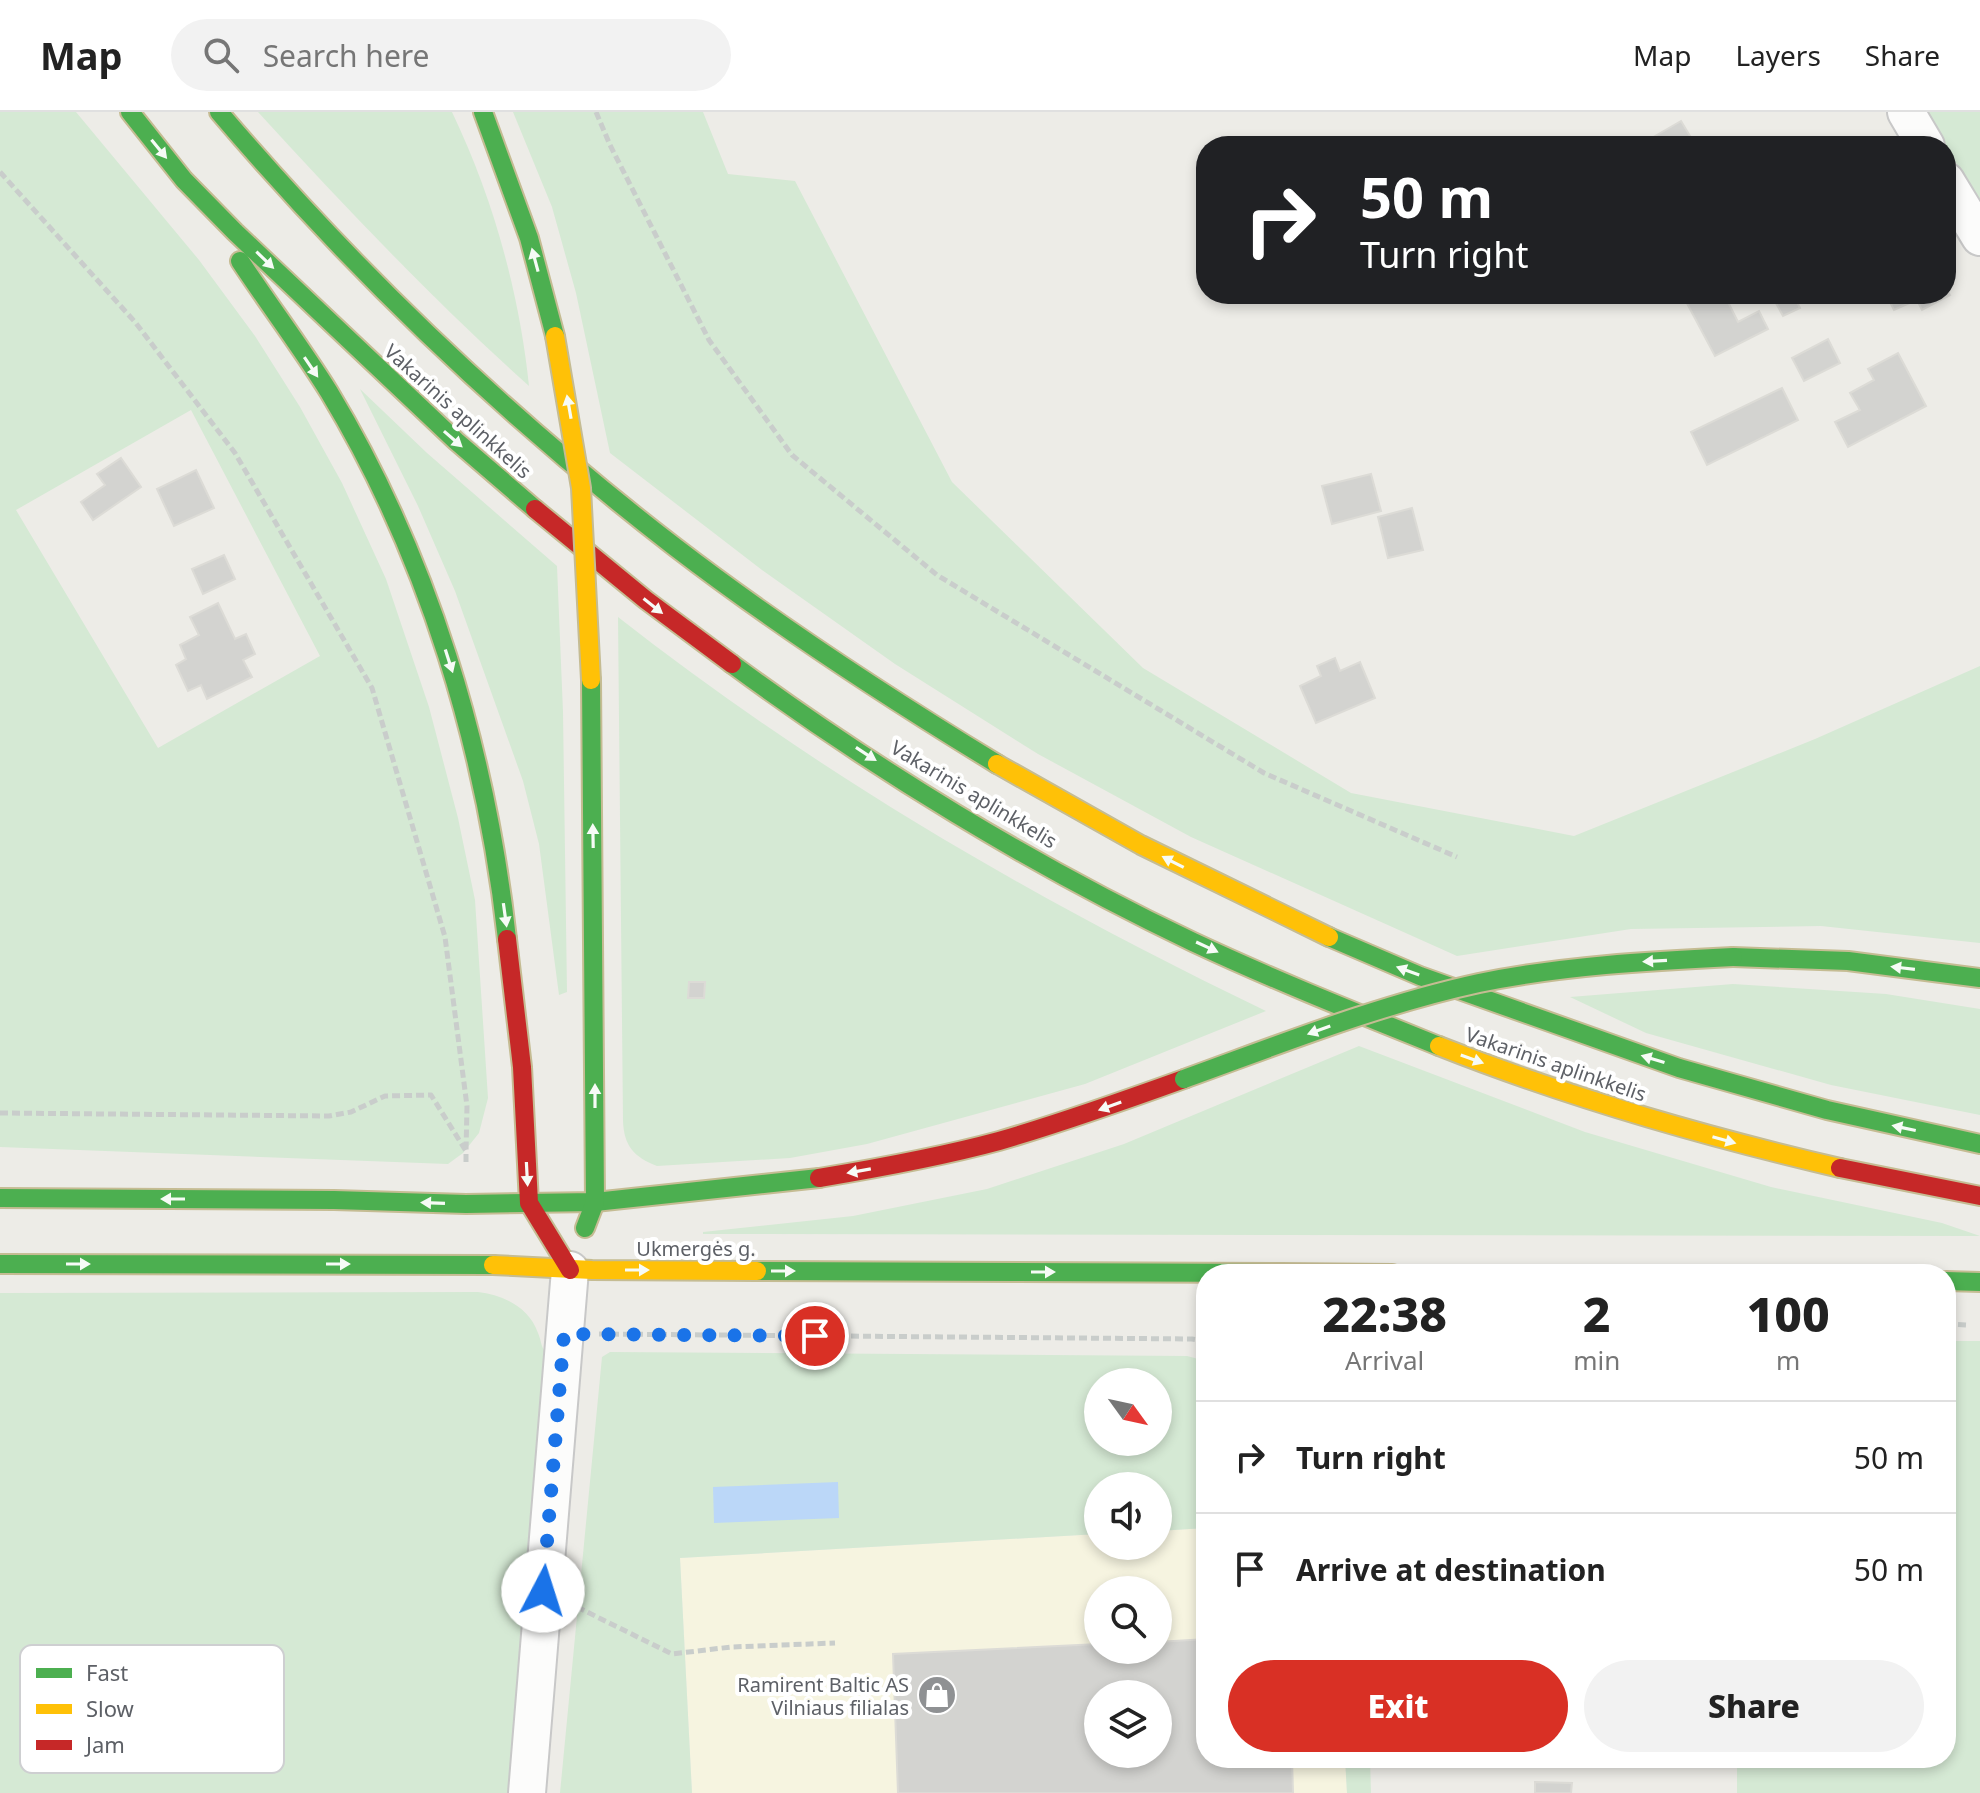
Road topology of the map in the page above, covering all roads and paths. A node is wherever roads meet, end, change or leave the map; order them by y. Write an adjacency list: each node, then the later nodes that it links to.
1 (130, 112): 8 (highway, Vakarinis aplinkkelis, one-way to 8)
2 (219, 112): 15 (highway, Vakarinis aplinkkelis, one-way to 2)
3 (483, 112): 19 (highway, one-way to 3, bridge)
4 (596, 112): 11 (path)
5 (1906, 112): 6 (street)
6 (1920, 136)
7 (0, 172): 16 (path)
8 (189, 186): 17 (highway, Vakarinis aplinkkelis, one-way to 17); 20 (highway, one-way to 20)
9 (1956, 197): 10 (street)
10 (1980, 237)
11 (1457, 857)
12 (1980, 978): 19 (highway, one-way to 19, bridge)
13 (0, 1113): 14 (path)
14 (455, 1129)
15 (1980, 1144)
16 (466, 1151)
17 (1980, 1196)
18 (0, 1198): 20 (highway, one-way to 18)
19 (595, 1202): 20 (highway); 22 (highway)
20 (529, 1203): 22 (highway)
21 (0, 1264): 22 (highway, Ukmergės g., one-way to 22)
22 (570, 1270): 23 (highway, Ukmergės g., one-way to 23); 26 (street)
23 (1196, 1273)
24 (1956, 1281): 25 (highway)
25 (1980, 1282)
26 (564, 1334): 27 (path); 28 (street)
27 (1196, 1340)
28 (543, 1591): 29 (path); 30 (street)
29 (835, 1643)
30 (527, 1793)

